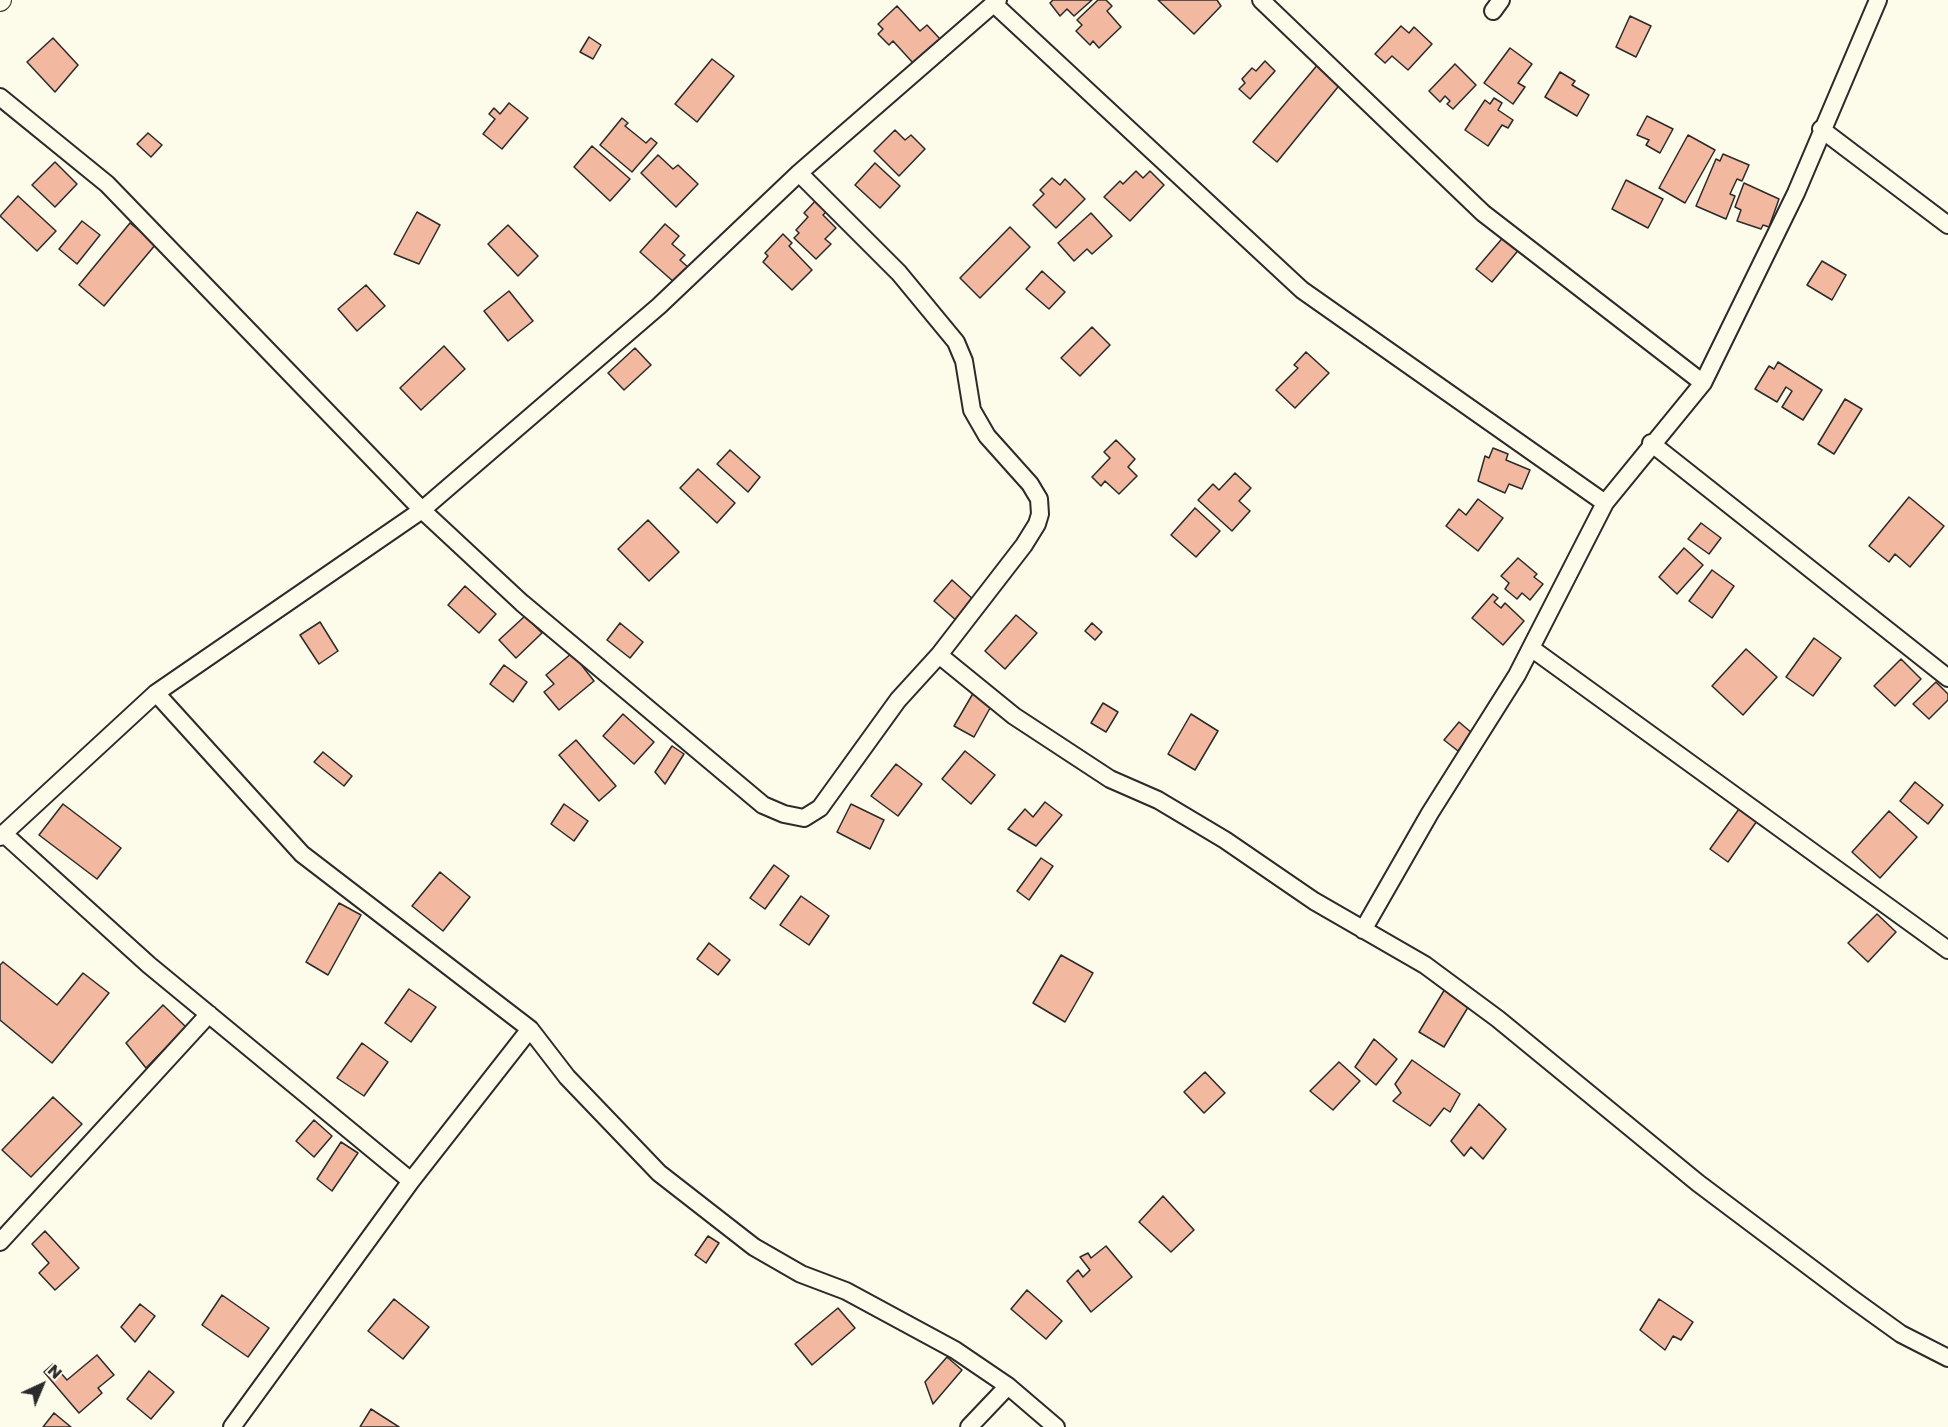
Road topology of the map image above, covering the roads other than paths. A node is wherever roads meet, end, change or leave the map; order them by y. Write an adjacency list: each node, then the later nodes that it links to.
1 (1261, 0): 8 (street)
2 (1878, 0): 5 (street)
3 (996, 2): 6 (street); 10 (street)
4 (0, 97): 11 (street)
5 (1821, 129): 7 (street); 8 (street)
6 (799, 173): 11 (street); 13 (street)
7 (1948, 225)
8 (1703, 383): 9 (street)
9 (1652, 443): 10 (street); 14 (street)
10 (1605, 504): 12 (street)
11 (422, 510): 13 (street); 15 (street)
12 (1532, 648): 17 (street); 18 (street)
13 (939, 655): 17 (street)
14 (1948, 678)
15 (156, 693): 16 (street); 20 (street)
16 (2, 836): 19 (street)
17 (1362, 930): 23 (street)
18 (1948, 950)
19 (209, 1014): 21 (street); 22 (street)
20 (530, 1029): 21 (street); 24 (street)
21 (411, 1181): 25 (street)
22 (0, 1242)
23 (1948, 1358)
24 (1008, 1386): 26 (street); 27 (street)
25 (232, 1427)
26 (969, 1427)
27 (1056, 1427)

